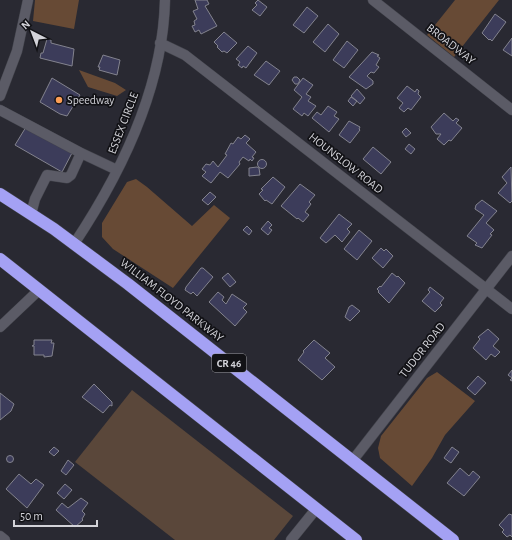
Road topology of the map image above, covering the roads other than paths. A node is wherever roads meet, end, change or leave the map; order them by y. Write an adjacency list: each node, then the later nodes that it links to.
1 (28, 0): 5 (street)
2 (165, 0): 4 (street, ESSEX CIRCLE)
3 (373, 0): 7 (street, BROADWAY)
4 (160, 43): 9 (street, ESSEX CIRCLE); 15 (street, HOUNSLOW ROAD)
5 (0, 96)
6 (0, 110): 8 (street)
7 (512, 110)
8 (81, 153): 9 (street); 11 (street)
9 (117, 170): 12 (street, ESSEX CIRCLE)
10 (0, 194): 11 (highway, WILLIAM FLOYD PARKWAY / CR 46)
11 (31, 214): 12 (highway, WILLIAM FLOYD PARKWAY / CR 46)
12 (74, 244): 19 (highway, WILLIAM FLOYD PARKWAY / CR 46)
13 (512, 256): 15 (street, TUDOR ROAD)
14 (0, 259): 16 (highway)
15 (486, 289): 17 (street, HOUNSLOW ROAD); 19 (street, TUDOR ROAD)
16 (38, 290): 18 (street); 20 (highway)
17 (512, 309)
18 (0, 327)
19 (353, 460): 25 (highway, WILLIAM FLOYD PARKWAY / CR 46)
20 (316, 509): 23 (street); 24 (highway)
21 (0, 536): 22 (street)
22 (5, 540)
23 (291, 540)
24 (356, 540)
25 (453, 540)

